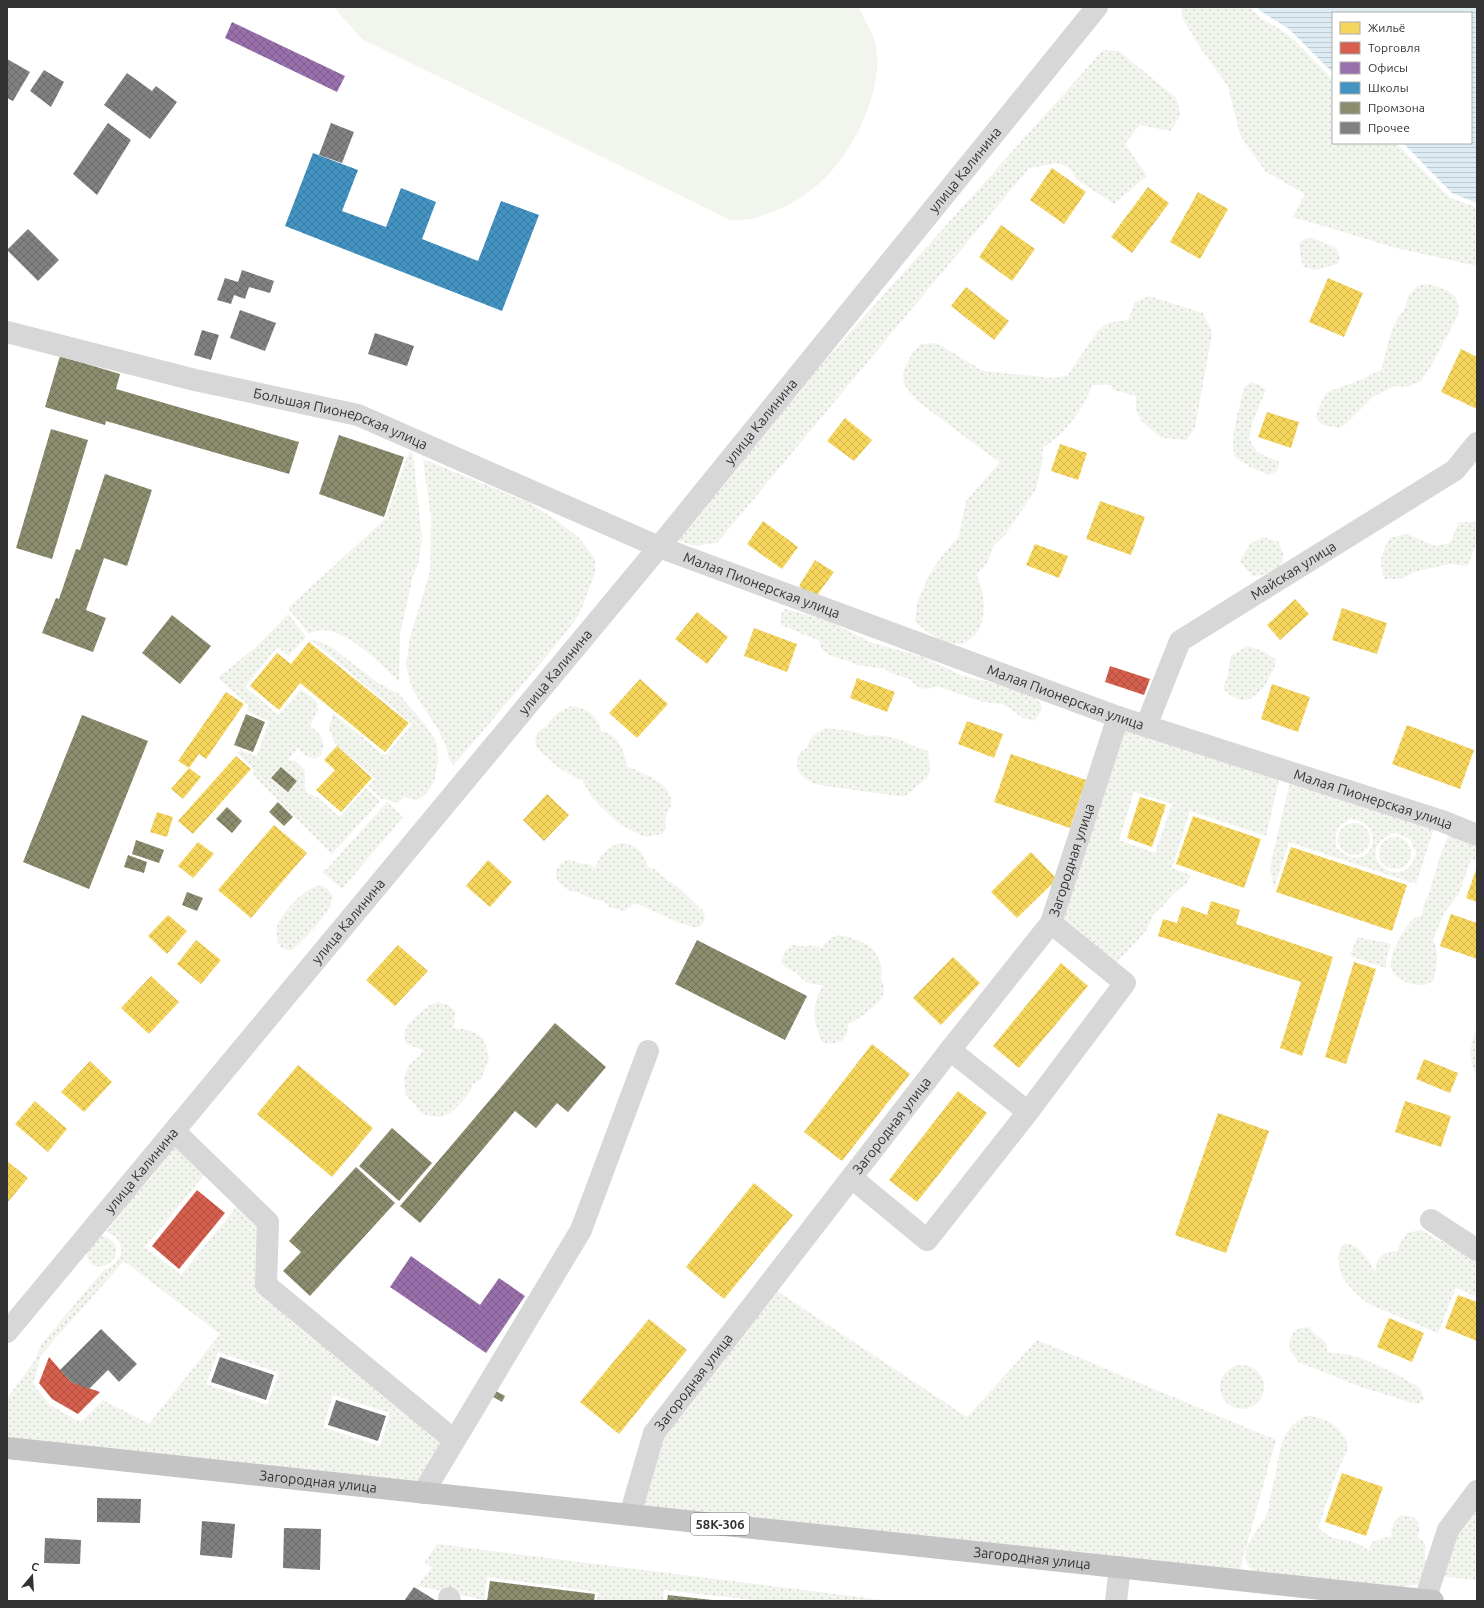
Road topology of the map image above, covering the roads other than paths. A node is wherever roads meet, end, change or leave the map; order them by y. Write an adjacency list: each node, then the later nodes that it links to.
1 (1096, 7): 4 (street, улица Калинина)
2 (7, 332): 4 (street, Большая Пионерская улица)
3 (1477, 442): 6 (street, Майская улица)
4 (659, 547): 5 (street, Малая Пионерская улица); 12 (street, улица Калинина)
5 (1118, 717): 6 (street, Малая Пионерская улица); 8 (street, Загородная улица)
6 (1146, 726): 7 (street, Малая Пионерская улица)
7 (1477, 835)
8 (1051, 923): 9 (street, Загородная улица); 11 (street)
9 (950, 1050): 11 (street); 13 (street, Загородная улица)
10 (648, 1051): 17 (street)
11 (1028, 1112): 13 (street)
12 (174, 1131): 16 (street, улица Калинина); 17 (street)
13 (852, 1178): 21 (street, Загородная улица)
14 (1431, 1220): 15 (street)
15 (1477, 1250)
16 (7, 1332)
17 (454, 1440): 20 (street)
18 (7, 1448): 20 (highway, Загородная улица / 58К-306)
19 (1477, 1491): 24 (street)
20 (422, 1493): 21 (highway, Загородная улица / 58К-306)
21 (630, 1515): 22 (highway, Загородная улица / 58К-306)
22 (1120, 1567): 23 (street); 24 (highway, Загородная улица / 58К-306)
23 (1116, 1601)
24 (1429, 1601)

